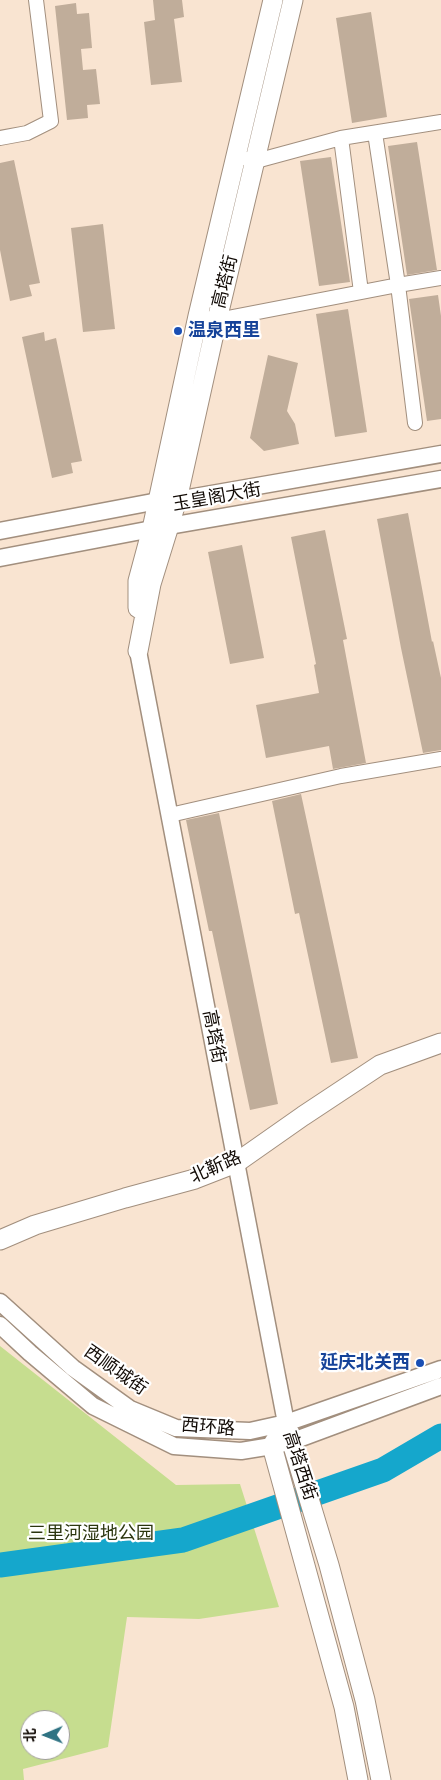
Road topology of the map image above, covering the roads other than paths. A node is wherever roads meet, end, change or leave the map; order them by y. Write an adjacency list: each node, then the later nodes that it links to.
1 (36, 0): 6 (street)
2 (273, 0): 8 (main road, 高塔街)
3 (293, 0): 9 (main road, 高塔街)
4 (441, 122): 5 (street)
5 (375, 133): 7 (street); 11 (street)
6 (0, 138)
7 (340, 138): 9 (street); 12 (street)
8 (236, 156): 9 (street); 13 (main road, 高塔街)
9 (256, 161): 14 (main road, 高塔街)
10 (441, 278): 11 (street)
11 (398, 285): 12 (street); 15 (street)
12 (361, 292): 14 (street)
13 (198, 316): 14 (street); 18 (main road, 高塔街)
14 (217, 320): 18 (main road, 高塔街)
15 (415, 423)
16 (441, 454): 18 (street, 玉皇阁大街)
17 (441, 480): 19 (street, 玉皇阁大街)
18 (168, 501): 19 (main road, 高塔街); 20 (street, 玉皇阁大街)
19 (161, 528): 21 (street, 玉皇阁大街); 22 (main road, 高塔街)
20 (0, 531)
21 (0, 558)
22 (138, 651): 24 (street, 高塔街)
23 (441, 760): 24 (street)
24 (170, 815): 26 (street, 高塔街)
25 (441, 1043): 26 (main road, 北靳路)
26 (236, 1163): 27 (main road, 北靳路); 32 (street, 高塔街)
27 (0, 1240)
28 (0, 1302): 32 (street, 西顺城街)
29 (0, 1325): 34 (street, 西环路)
30 (441, 1369): 32 (street)
31 (441, 1386): 33 (street)
32 (286, 1423): 33 (main road, 高塔西街); 34 (main road, 高塔西街)
33 (293, 1441): 34 (street, 西环路); 36 (main road, 高塔西街)
34 (272, 1446): 35 (main road, 高塔西街)
35 (358, 1780)
36 (381, 1780)

